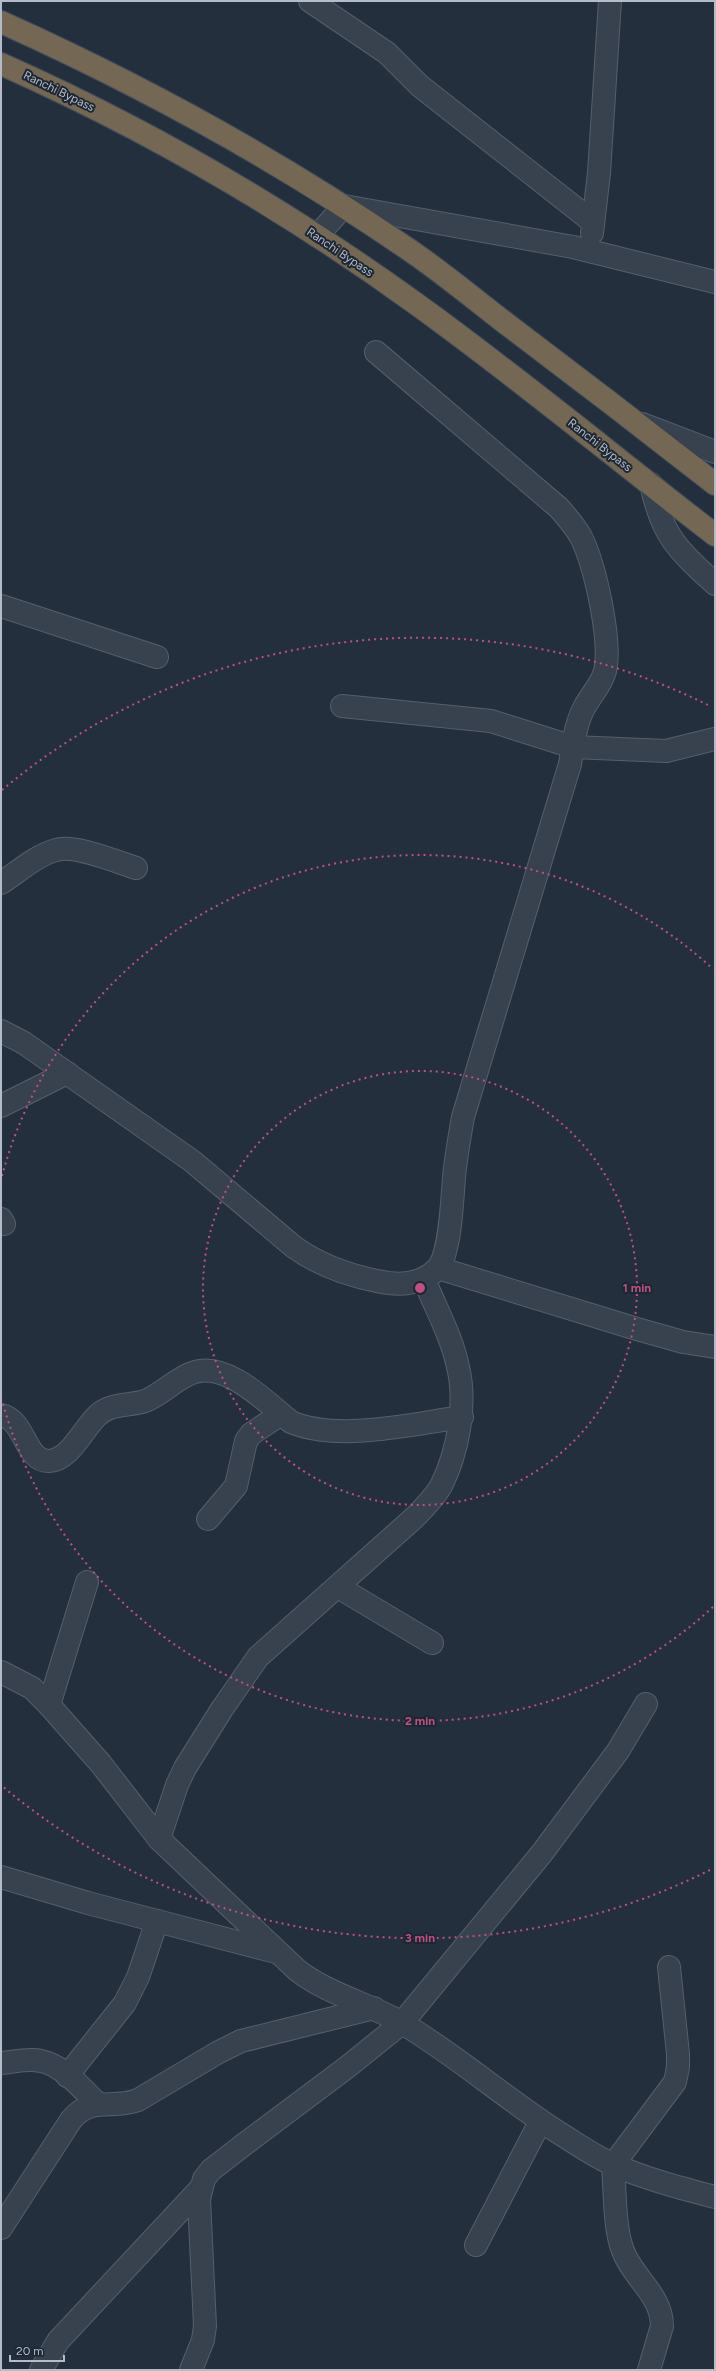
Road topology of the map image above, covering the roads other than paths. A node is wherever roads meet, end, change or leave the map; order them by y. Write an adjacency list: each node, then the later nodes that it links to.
1 (610, 1): 6 (street)
2 (321, 5): 6 (street)
3 (1, 22): 5 (highway)
4 (1, 64): 7 (highway, Ranchi Bypass)
5 (344, 206): 7 (street); 8 (street); 11 (highway)
6 (593, 222): 8 (street)
7 (317, 236): 13 (highway, Ranchi Bypass)
8 (590, 251): 9 (street)
9 (715, 282)
10 (376, 352): 21 (street)
11 (635, 422): 12 (street); 14 (highway)
12 (715, 452)
13 (651, 484): 15 (highway, Ranchi Bypass); 16 (street)
14 (715, 484)
15 (715, 535)
16 (715, 584)
17 (1, 606): 18 (street)
18 (157, 657)
19 (342, 706): 21 (street)
20 (715, 739): 21 (street)
21 (573, 747): 30 (street)
22 (136, 868): 23 (street)
23 (1, 883)
24 (1, 1017): 26 (street)
25 (1, 1031): 26 (street)
26 (24, 1043): 27 (street); 28 (street)
27 (1, 1050)
28 (67, 1073): 29 (street); 30 (street)
29 (1, 1106)
30 (431, 1273): 31 (street); 34 (street)
31 (715, 1347)
32 (281, 1414): 33 (street); 34 (street); 35 (street)
33 (1, 1415)
34 (462, 1417): 37 (street)
35 (208, 1519)
36 (86, 1582): 41 (street)
37 (338, 1587): 38 (street); 42 (street)
38 (432, 1643)
39 (1, 1672): 41 (street)
40 (646, 1704): 48 (street)
41 (49, 1705): 42 (street)
42 (159, 1839): 45 (street)
43 (1, 1877): 44 (street)
44 (157, 1921): 45 (street); 50 (street)
45 (278, 1952): 47 (street)
46 (669, 1968): 53 (street)
47 (374, 2008): 48 (street); 51 (street)
48 (402, 2023): 52 (street); 54 (street)
49 (1, 2063): 50 (street)
50 (67, 2076): 51 (street)
51 (98, 2104): 56 (street)
52 (540, 2122): 53 (street); 57 (street)
53 (613, 2165): 55 (street); 60 (street)
54 (201, 2188): 58 (street); 59 (street)
55 (715, 2197)
56 (1, 2228)
57 (476, 2245)
58 (41, 2370)
59 (191, 2370)
60 (649, 2370)

